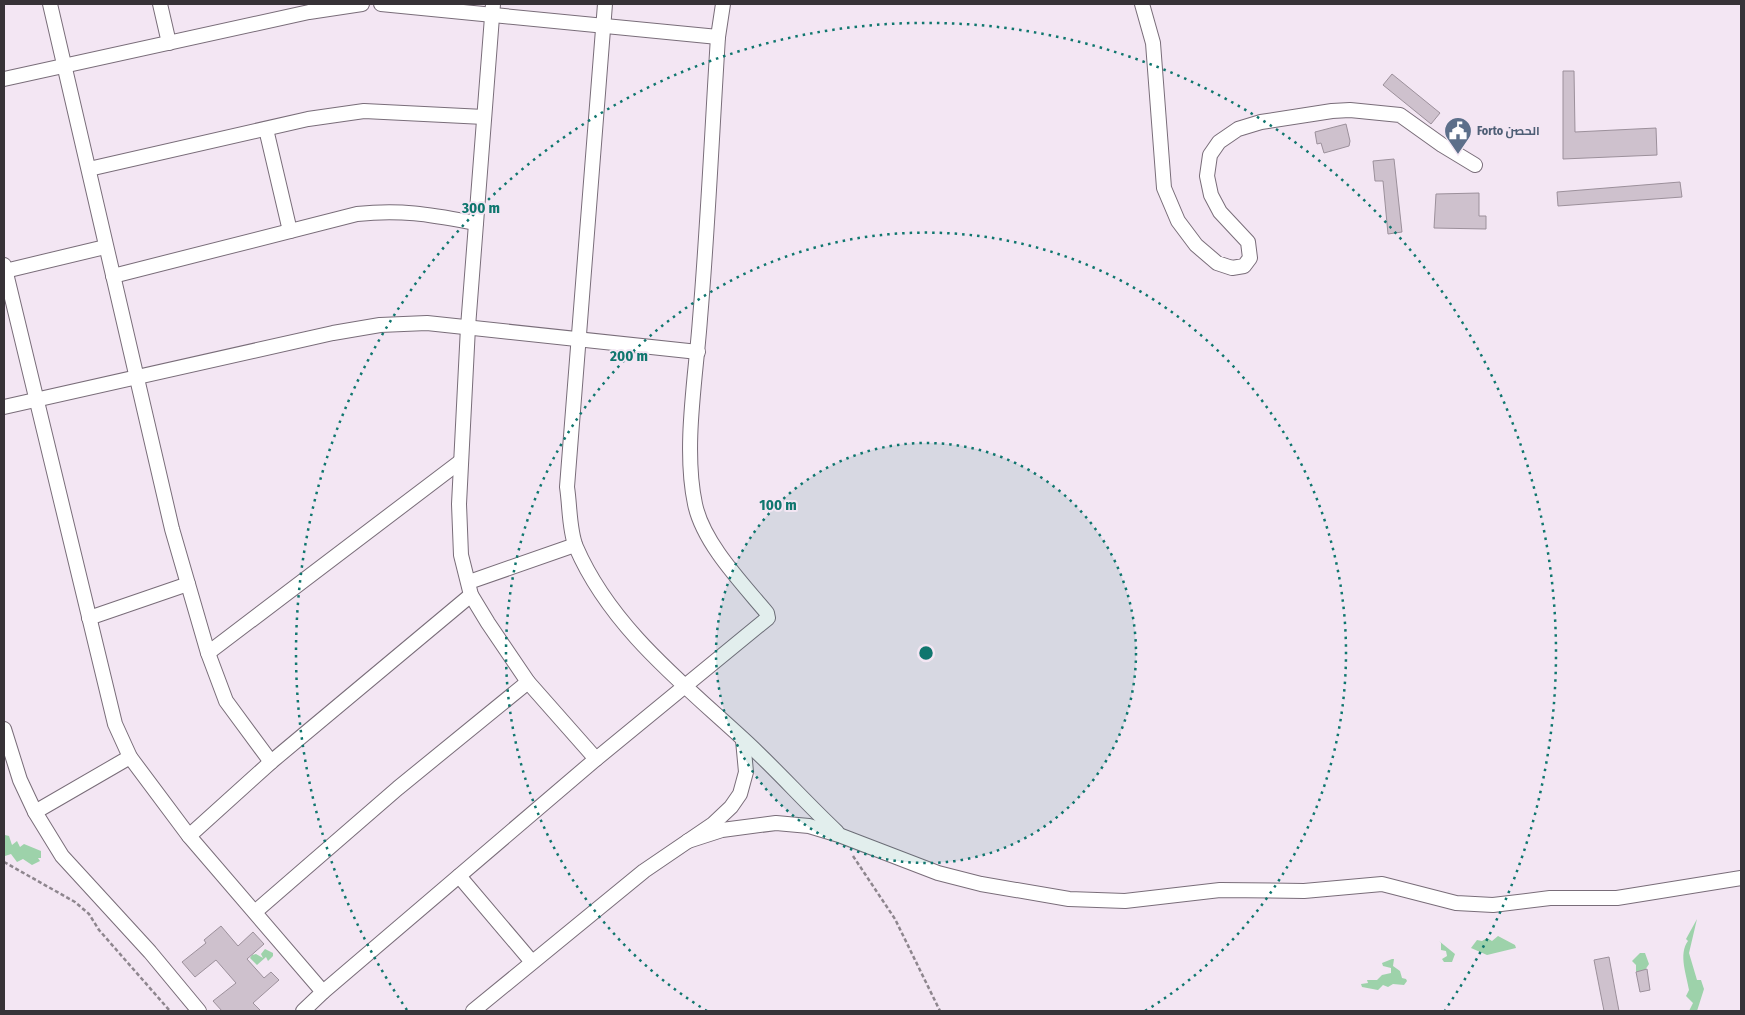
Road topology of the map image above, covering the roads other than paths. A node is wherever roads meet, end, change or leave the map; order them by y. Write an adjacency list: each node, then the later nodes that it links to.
1 (50, 4): 12 (street)
2 (160, 4): 11 (street)
3 (362, 4): 11 (street)
4 (382, 4): 8 (street)
5 (605, 4): 9 (street)
6 (724, 4): 10 (street)
7 (1142, 4): 16 (street)
8 (493, 8): 9 (street); 14 (street)
9 (602, 24): 10 (street); 24 (street)
10 (718, 37): 25 (street)
11 (169, 43): 12 (street)
12 (64, 65): 13 (street); 17 (street)
13 (4, 79)
14 (484, 116): 15 (street); 18 (street)
15 (266, 129): 17 (street); 19 (street)
16 (1475, 165)
17 (89, 169): 20 (street)
18 (476, 224): 19 (street); 23 (street)
19 (290, 231): 22 (street)
20 (105, 247): 21 (street); 22 (street)
21 (4, 268): 27 (street)
22 (113, 276): 26 (street)
23 (468, 327): 24 (street); 26 (street); 29 (street)
24 (579, 337): 25 (street); 30 (street)
25 (698, 352): 36 (street)
26 (136, 378): 27 (street); 31 (street)
27 (36, 401): 28 (street); 33 (street)
28 (4, 407)
29 (461, 461): 32 (street); 34 (street)
30 (575, 545): 32 (street); 36 (street)
31 (188, 584): 33 (street); 34 (street)
32 (470, 588): 35 (street); 41 (street)
33 (89, 618): 39 (street)
34 (208, 653): 41 (street)
35 (528, 682): 40 (street); 48 (street)
36 (684, 688): 38 (street); 40 (street)
37 (4, 729): 42 (street)
38 (744, 740): 43 (street); 45 (street)
39 (130, 757): 42 (street); 44 (street)
40 (596, 759): 46 (street)
41 (271, 762): 44 (street)
42 (35, 812): 51 (street)
43 (839, 835): 45 (street); 47 (street)
44 (188, 836): 48 (street)
45 (688, 840): 49 (street)
46 (459, 876): 49 (street); 50 (street)
47 (1741, 878)
48 (255, 912): 50 (street)
49 (532, 962): 53 (street)
50 (323, 992): 52 (street)
51 (199, 1011)
52 (303, 1011)
53 (473, 1011)

